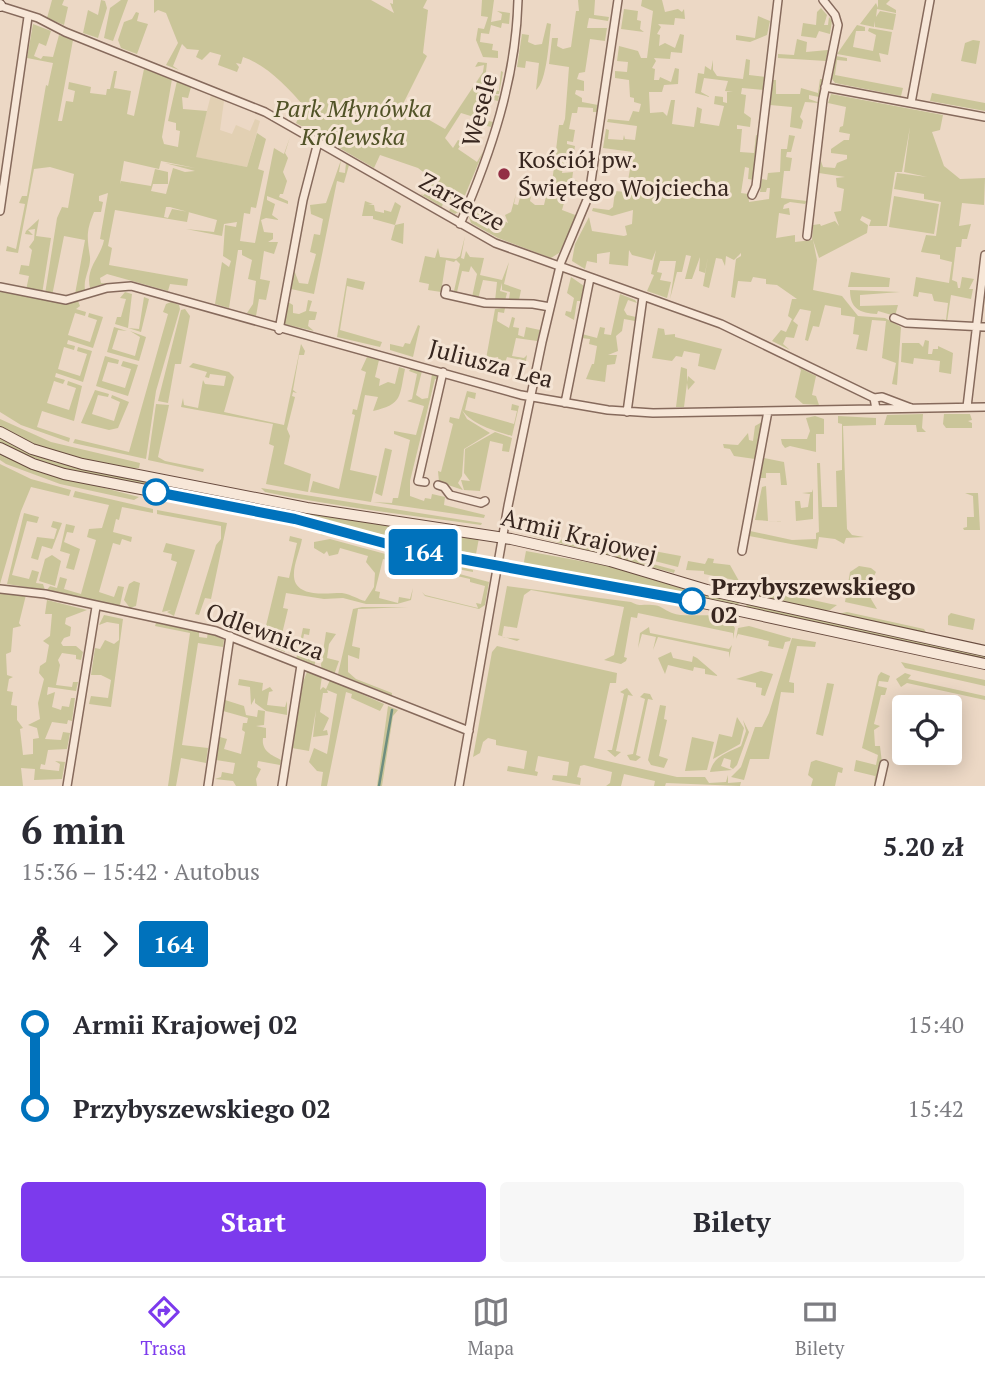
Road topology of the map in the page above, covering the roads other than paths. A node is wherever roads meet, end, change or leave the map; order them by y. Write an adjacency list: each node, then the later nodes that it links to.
1 (518, 0): 14 (street, Wesele)
2 (618, 0): 17 (street)
3 (778, 0): 12 (street)
4 (822, 0): 8 (street)
5 (930, 0): 9 (street)
6 (0, 6): 7 (street, Zarzecze)
7 (28, 17): 11 (street, Zarzecze); 13 (street)
8 (825, 88): 9 (street); 15 (street)
9 (911, 103): 10 (street)
10 (985, 117)
11 (318, 142): 14 (street, Zarzecze); 26 (street)
12 (752, 195)
13 (0, 211)
14 (460, 224): 17 (street, Zarzecze)
15 (807, 236)
16 (985, 256): 25 (street)
17 (560, 268): 18 (street, Zarzecze); 22 (street)
18 (590, 278): 21 (street, Zarzecze); 30 (street)
19 (0, 287): 26 (street, Juliusza Lea)
20 (446, 289): 22 (street)
21 (643, 296): 29 (street, Zarzecze); 36 (street)
22 (550, 307): 28 (street)
23 (894, 318): 25 (street)
24 (985, 327): 25 (street)
25 (975, 328): 31 (street)
26 (279, 330): 27 (street, Juliusza Lea)
27 (443, 372): 28 (street, Juliusza Lea); 39 (street)
28 (531, 397): 30 (street, Juliusza Lea); 42 (street)
29 (874, 398): 33 (street, Zarzecze); 34 (street)
30 (565, 403): 36 (street, Juliusza Lea)
31 (967, 407): 32 (street, Juliusza Lea); 33 (street, Juliusza Lea)
32 (985, 407)
33 (912, 408): 34 (street, Juliusza Lea)
34 (876, 409): 35 (street, Juliusza Lea)
35 (768, 411): 36 (street, Juliusza Lea); 43 (street)
36 (627, 412)
37 (0, 432): 42 (main road, Armii Krajowej)
38 (0, 448): 44 (main road, Armii Krajowej)
39 (425, 482)
40 (438, 485): 41 (street)
41 (485, 501)
42 (504, 537): 44 (street); 48 (main road, Armii Krajowej)
43 (742, 551)
44 (498, 567): 49 (main road, Armii Krajowej); 51 (street)
45 (0, 589): 46 (street, Odlewnicza)
46 (96, 607): 47 (street, Odlewnicza); 53 (street)
47 (230, 636): 50 (street, Odlewnicza); 54 (street)
48 (985, 651)
49 (985, 664)
50 (302, 665): 51 (street, Odlewnicza); 55 (street)
51 (469, 731): 56 (street)
52 (884, 764): 57 (street)
53 (67, 786)
54 (208, 786)
55 (282, 786)
56 (459, 786)
57 (879, 786)

